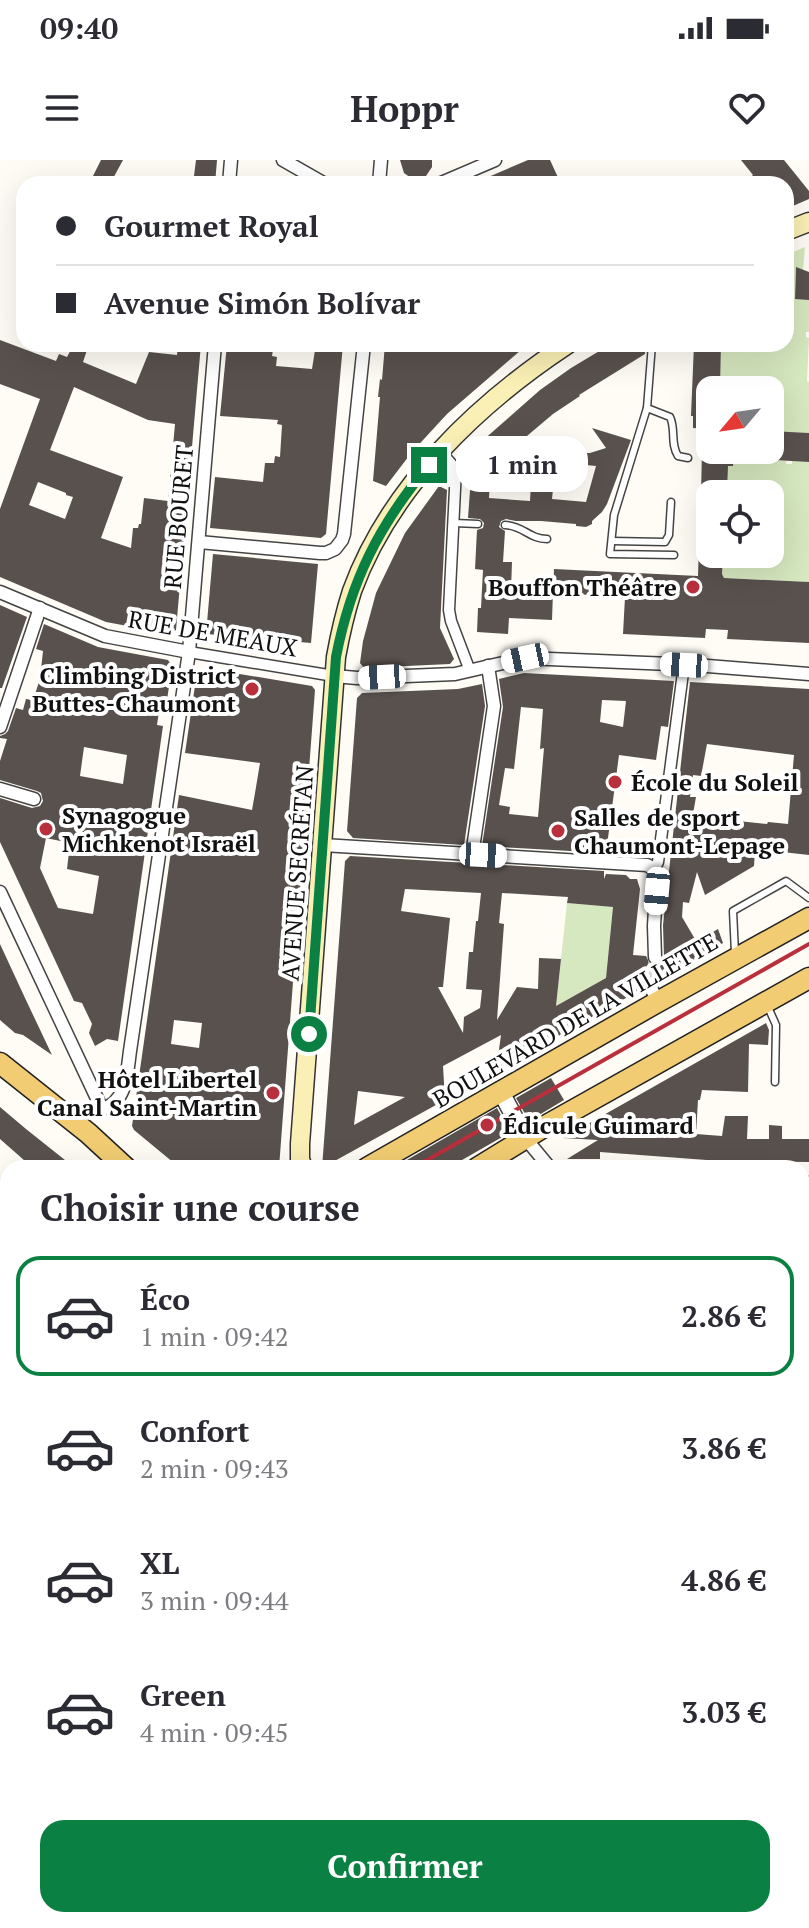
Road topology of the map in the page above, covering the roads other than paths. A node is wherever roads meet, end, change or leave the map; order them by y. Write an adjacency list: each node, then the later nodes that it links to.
1 (283, 160): 3 (street)
2 (495, 160): 4 (street)
3 (311, 176)
4 (458, 176)
5 (214, 352): 18 (street, RUE BOURET)
6 (363, 352): 18 (street)
7 (557, 352): 10 (main road, AVENUE SECRÉTAN)
8 (651, 352): 9 (lane)
9 (647, 408): 11 (lane); 17 (lane)
10 (440, 451): 13 (street); 27 (main road, AVENUE SECRÉTAN)
11 (688, 458)
12 (671, 502): 17 (lane)
13 (454, 523): 14 (lane); 25 (street)
14 (478, 524)
15 (505, 525): 16 (lane)
16 (547, 539)
17 (612, 541): 19 (lane)
18 (199, 542): 22 (street, RUE BOURET)
19 (674, 555)
20 (0, 592): 21 (street, RUE DE MEAUX)
21 (40, 608): 22 (street, RUE DE MEAUX); 28 (street)
22 (189, 652): 27 (street, RUE DE MEAUX); 44 (street, RUE BOURET)
23 (684, 665): 24 (street, RUE DE MEAUX); 26 (street, RUE DE MEAUX); 33 (street)
24 (488, 666): 25 (street, RUE DE MEAUX); 32 (street)
25 (470, 671): 27 (street, RUE DE MEAUX)
26 (809, 674)
27 (334, 676): 31 (main road, AVENUE SECRÉTAN)
28 (0, 727)
29 (0, 789): 30 (street)
30 (34, 799)
31 (323, 845): 32 (street); 49 (main road, AVENUE SECRÉTAN)
32 (472, 855): 33 (street)
33 (654, 870): 37 (street)
34 (0, 892): 44 (street)
35 (809, 898): 38 (lane)
36 (809, 918): 38 (main road, BOULEVARD DE LA VILLETTE)
37 (655, 957)
38 (735, 959): 43 (main road, BOULEVARD DE LA VILLETTE)
39 (809, 978): 40 (main road)
40 (765, 1002): 42 (lane); 46 (main road)
41 (0, 1063): 45 (main road)
42 (775, 1082)
43 (501, 1092): 46 (street); 50 (main road, BOULEVARD DE LA VILLETTE)
44 (102, 1109): 45 (street, RUE BOURET)
45 (88, 1133): 47 (main road); 48 (main road)
46 (526, 1139): 51 (main road); 52 (street)
47 (117, 1160)
48 (127, 1160)
49 (300, 1160)
50 (381, 1160)
51 (491, 1160)
52 (543, 1160)

